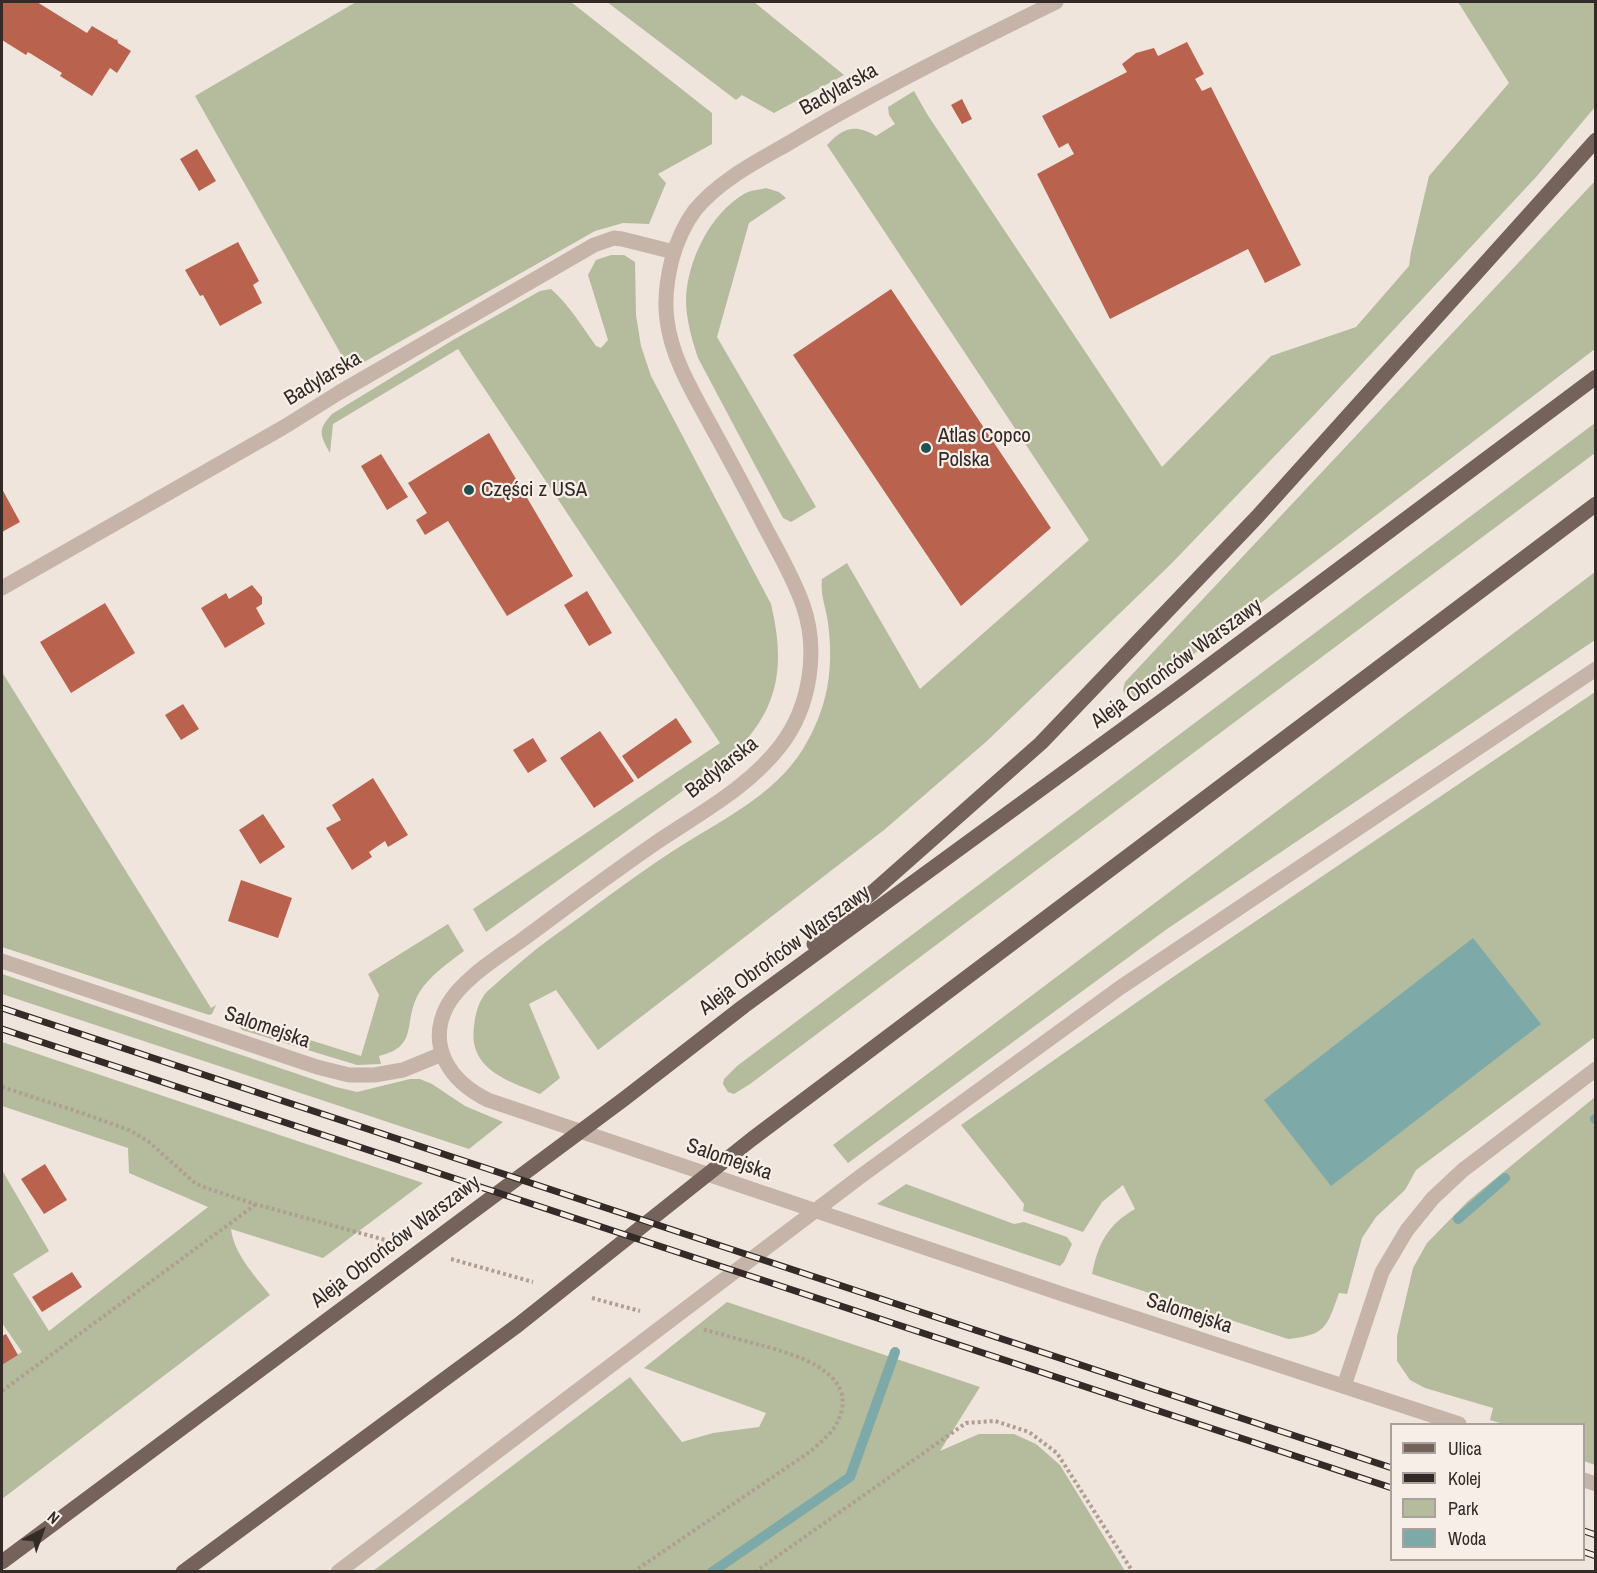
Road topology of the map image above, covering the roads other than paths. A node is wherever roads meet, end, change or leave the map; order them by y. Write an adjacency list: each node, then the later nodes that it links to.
1 (1056, 2): 3 (street, Badylarska)
2 (1596, 140): 9 (main road)
3 (674, 252): 6 (street, Badylarska); 10 (street, Badylarska)
4 (1596, 377): 9 (main road, Aleja Obrońców Warszawy)
5 (1596, 504): 15 (main road)
6 (2, 588)
7 (1596, 669): 16 (street)
8 (2, 961): 10 (street, Salomejska)
9 (744, 1006): 14 (main road, Aleja Obrońców Warszawy)
10 (442, 1054): 12 (street, Salomejska)
11 (1596, 1069): 12 (street)
12 (1344, 1386): 13 (street, Salomejska)
13 (1453, 1423)
14 (2, 1562)
15 (183, 1572)
16 (338, 1572)

